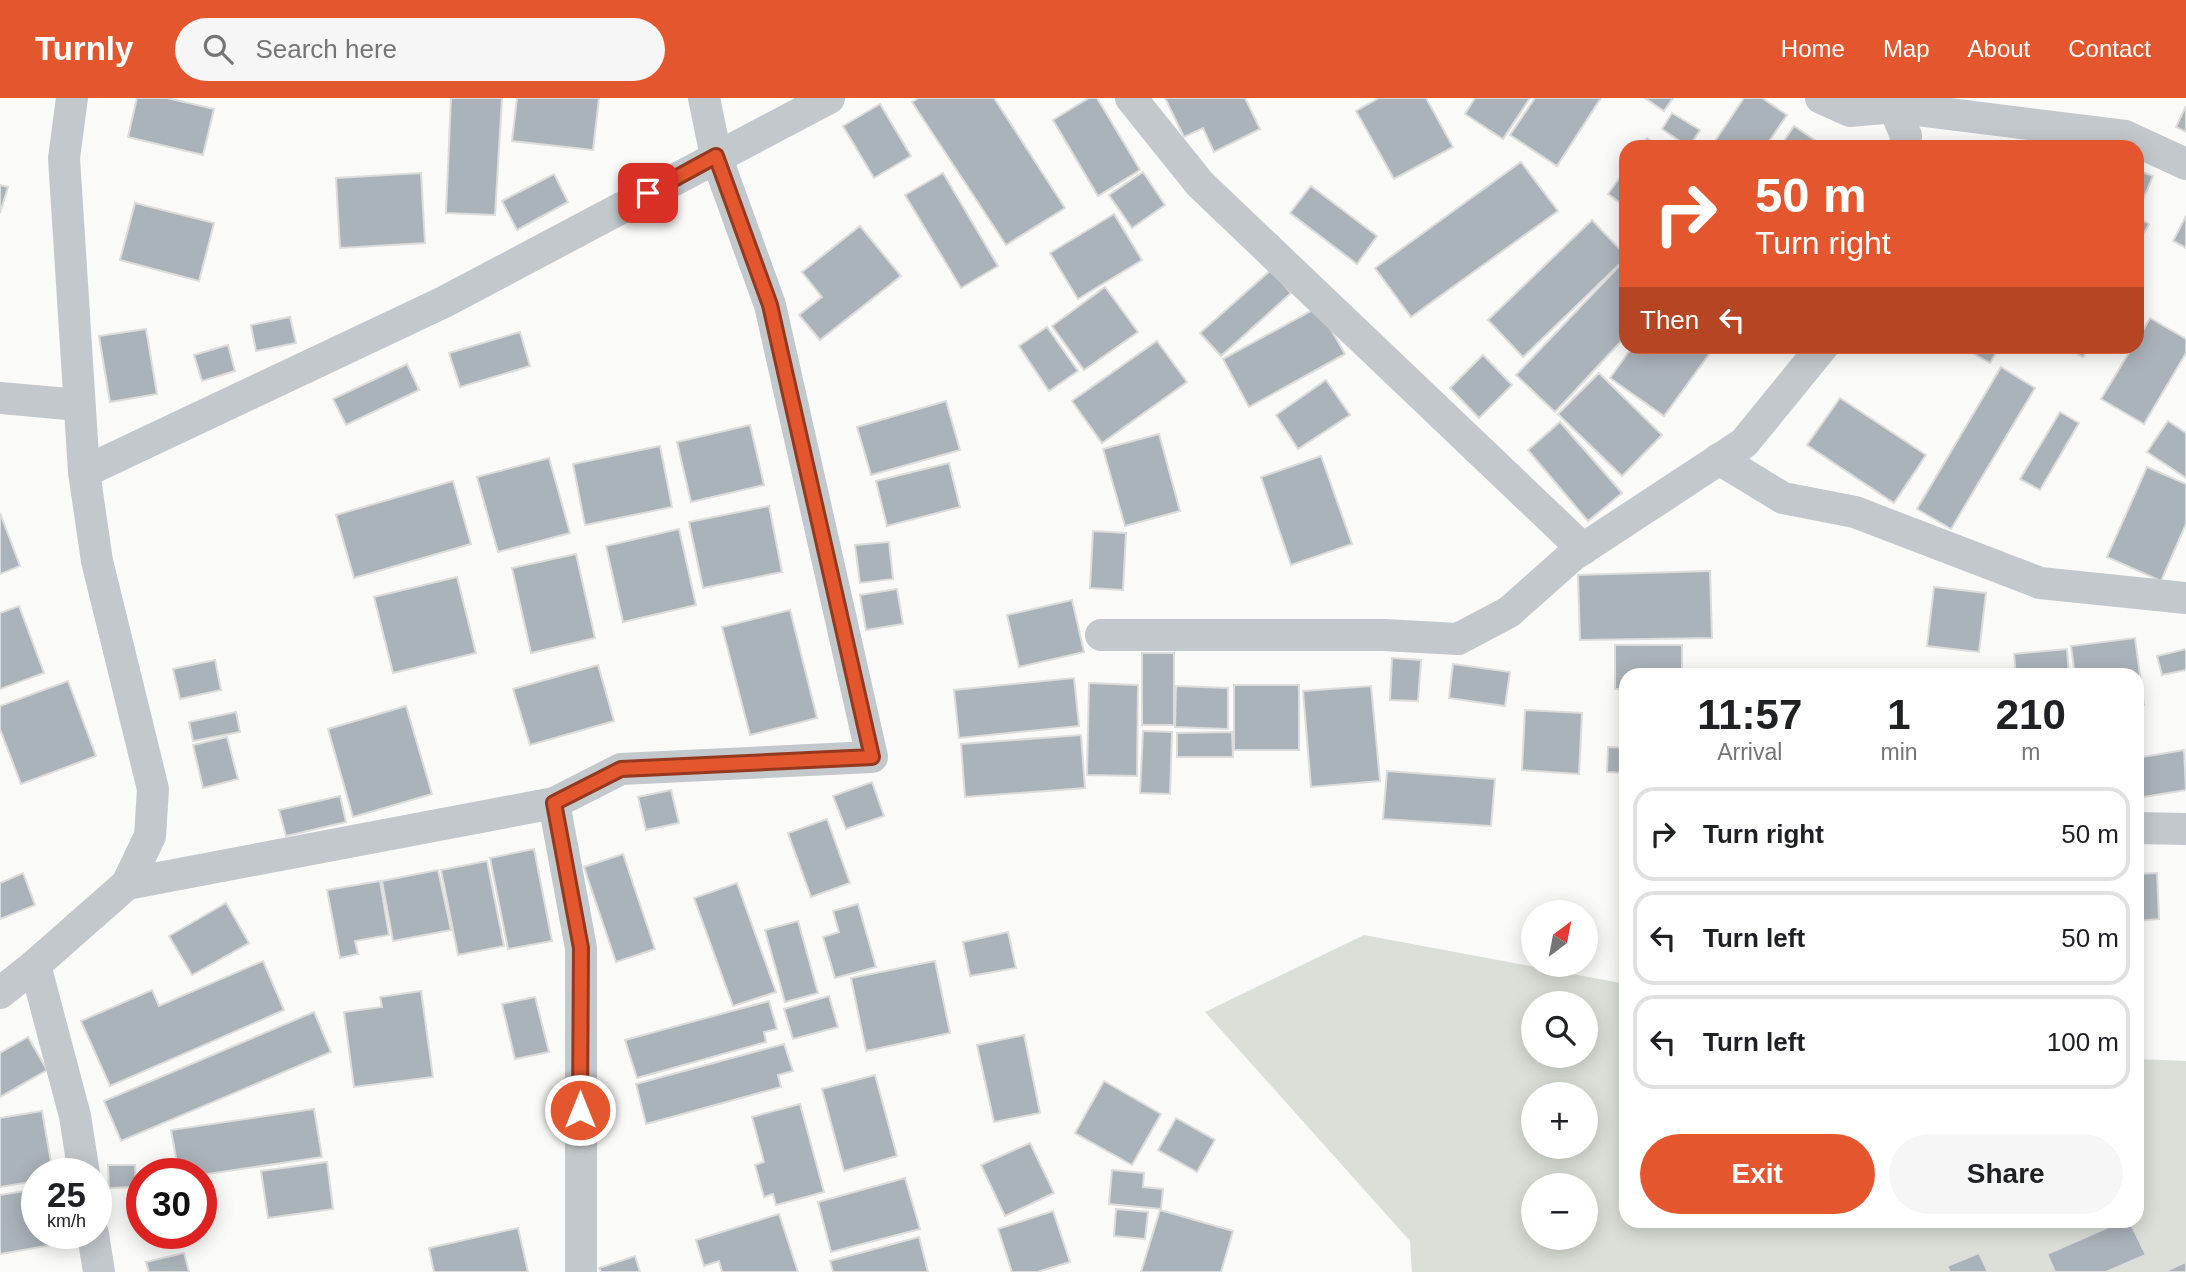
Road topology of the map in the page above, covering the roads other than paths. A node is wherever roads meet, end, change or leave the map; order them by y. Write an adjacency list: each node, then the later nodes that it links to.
1 (72, 98): 14 (street)
2 (704, 98): 10 (street)
3 (829, 98): 10 (street)
4 (1131, 98): 17 (street)
5 (1821, 98): 6 (street)
6 (1894, 107): 7 (street); 8 (street)
7 (1906, 140)
8 (2134, 140)
9 (2144, 145): 11 (street)
10 (716, 156): 16 (street); 20 (street)
11 (2186, 164)
12 (1816, 354): 15 (street)
13 (0, 398): 14 (street)
14 (79, 405): 16 (street)
15 (1719, 459): 17 (street); 18 (street)
16 (84, 471): 23 (street)
17 (1583, 549): 19 (street)
18 (2186, 597)
19 (1101, 635)
20 (554, 803): 23 (street); 29 (street)
21 (2144, 828): 22 (street)
22 (2186, 829)
23 (127, 884): 24 (street)
24 (35, 965): 25 (street); 26 (street)
25 (0, 993)
26 (82, 1158)
27 (95, 1249): 28 (street)
28 (99, 1272)
29 (581, 1272)

